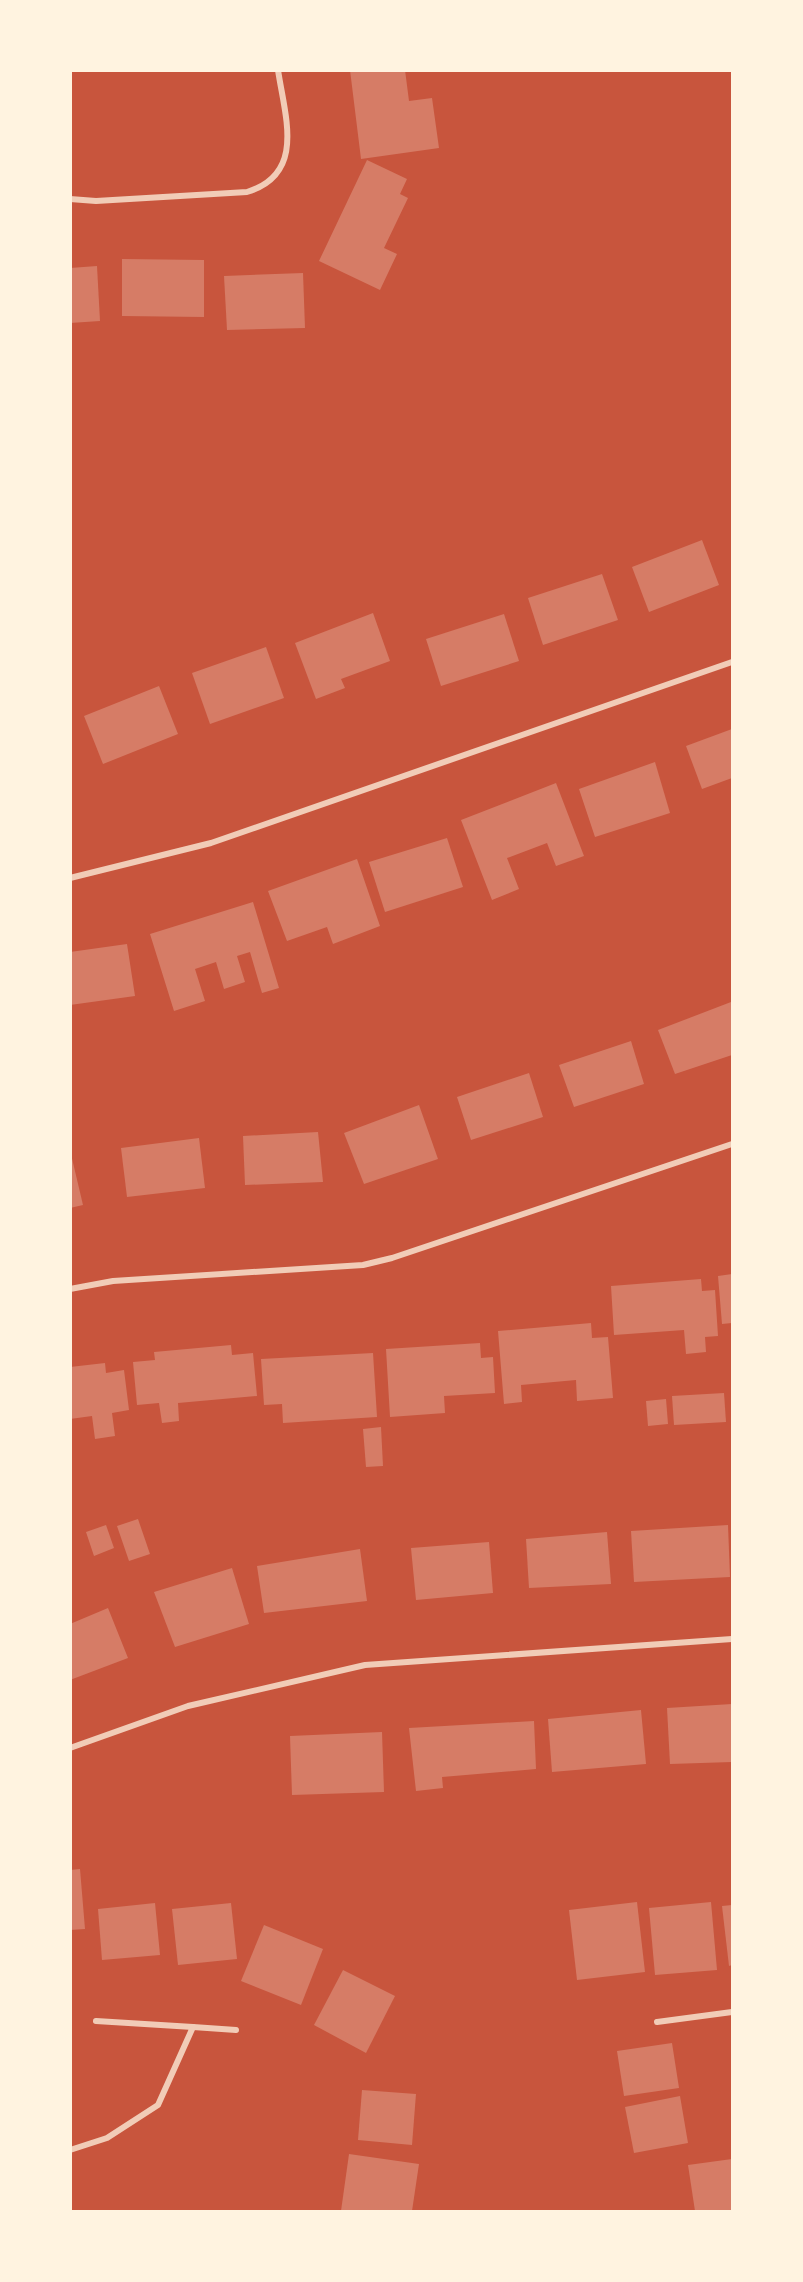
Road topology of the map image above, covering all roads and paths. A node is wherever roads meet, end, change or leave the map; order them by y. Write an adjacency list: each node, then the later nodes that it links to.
1 (278, 70): 2 (street)
2 (70, 199)
3 (732, 662): 4 (street)
4 (70, 878)
5 (732, 1144): 6 (street)
6 (70, 1289)
7 (732, 1639): 8 (street)
8 (70, 1749)
9 (732, 2012): 11 (street)
10 (96, 2021): 12 (street)
11 (657, 2022)
12 (193, 2027): 13 (street); 14 (street)
13 (236, 2030)
14 (70, 2150)

